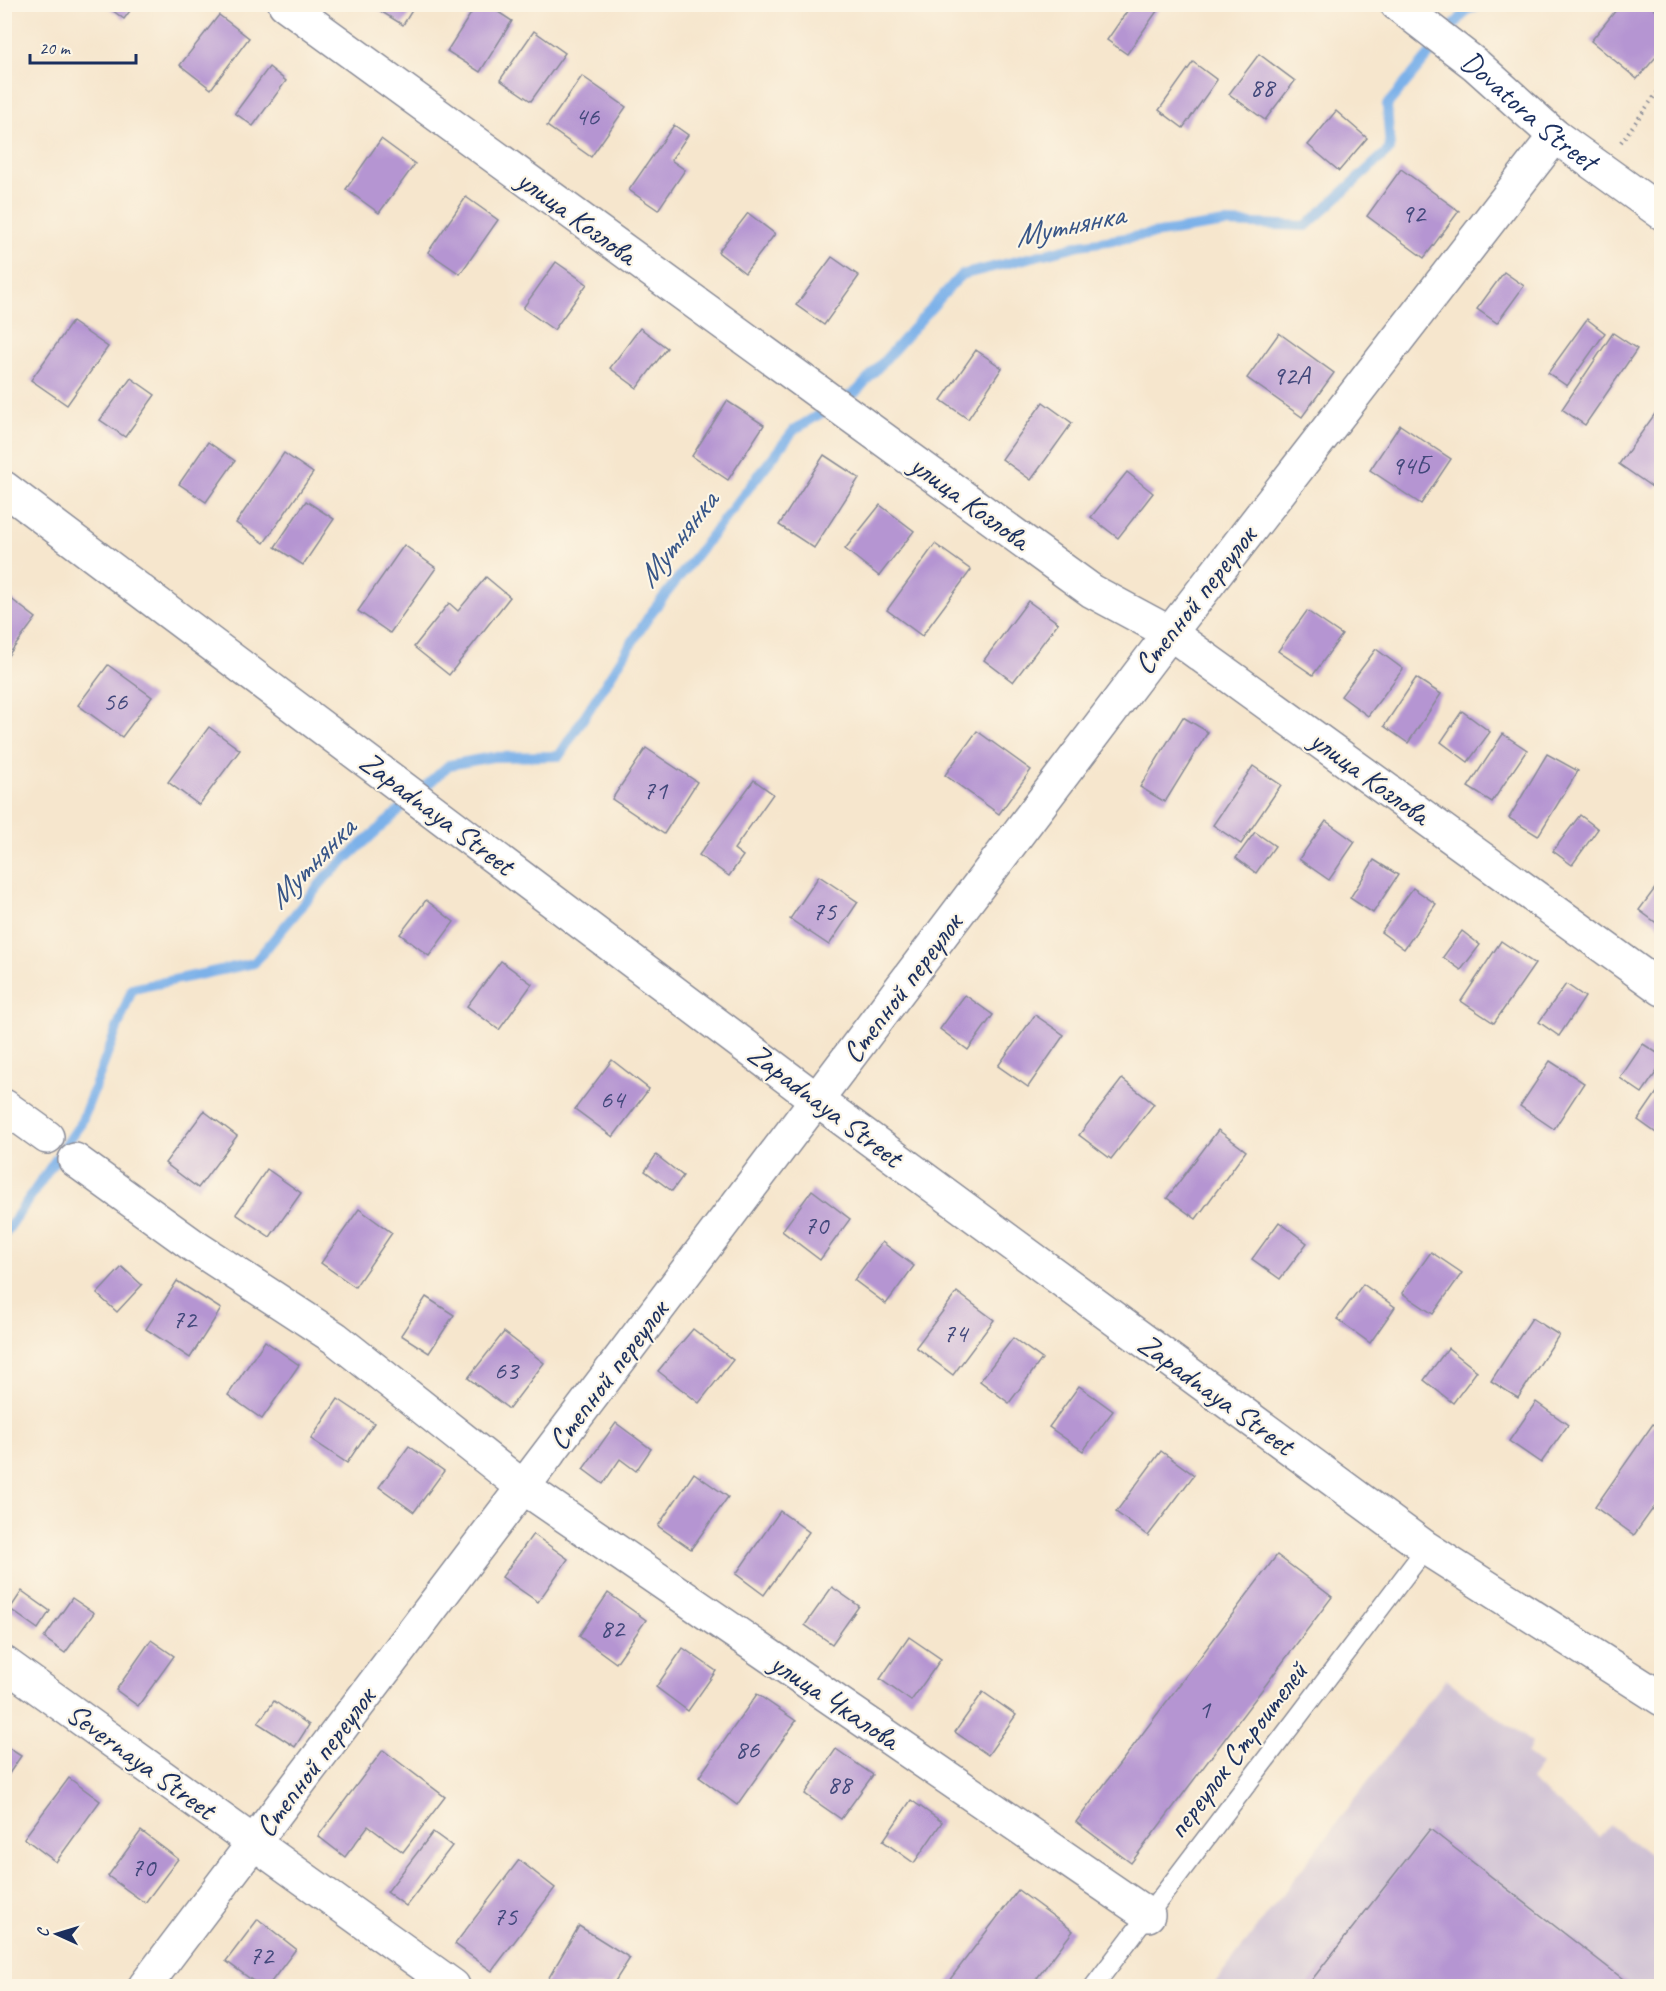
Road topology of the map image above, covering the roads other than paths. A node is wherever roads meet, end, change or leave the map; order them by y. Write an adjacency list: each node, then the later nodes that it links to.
1 (285, 4): 6 (street, улица Козлова)
2 (1397, 4): 3 (street, Dovatora Street)
3 (1555, 136): 4 (street, Dovatora Street); 6 (street, Степной переулок)
4 (1662, 213)
5 (4, 488): 8 (street, Zapadnaya Street)
6 (1170, 633): 7 (street, улица Козлова); 8 (street, Степной переулок)
7 (1662, 989)
8 (817, 1100): 12 (street, Степной переулок); 13 (street, Zapadnaya Street)
9 (4, 1106): 10 (street)
10 (47, 1137)
11 (75, 1160): 12 (street, улица Чкалова)
12 (524, 1487): 16 (street, Степной переулок); 17 (street, улица Чкалова)
13 (1426, 1548): 15 (street, Zapadnaya Street); 17 (lane, переулок Строителей)
14 (4, 1663): 16 (street, Severnaya Street)
15 (1662, 1699)
16 (254, 1843): 18 (street, Степной переулок); 19 (street, Severnaya Street)
17 (1148, 1915): 20 (lane, переулок Строителей)
18 (145, 1986)
19 (453, 1986)
20 (1094, 1986)

